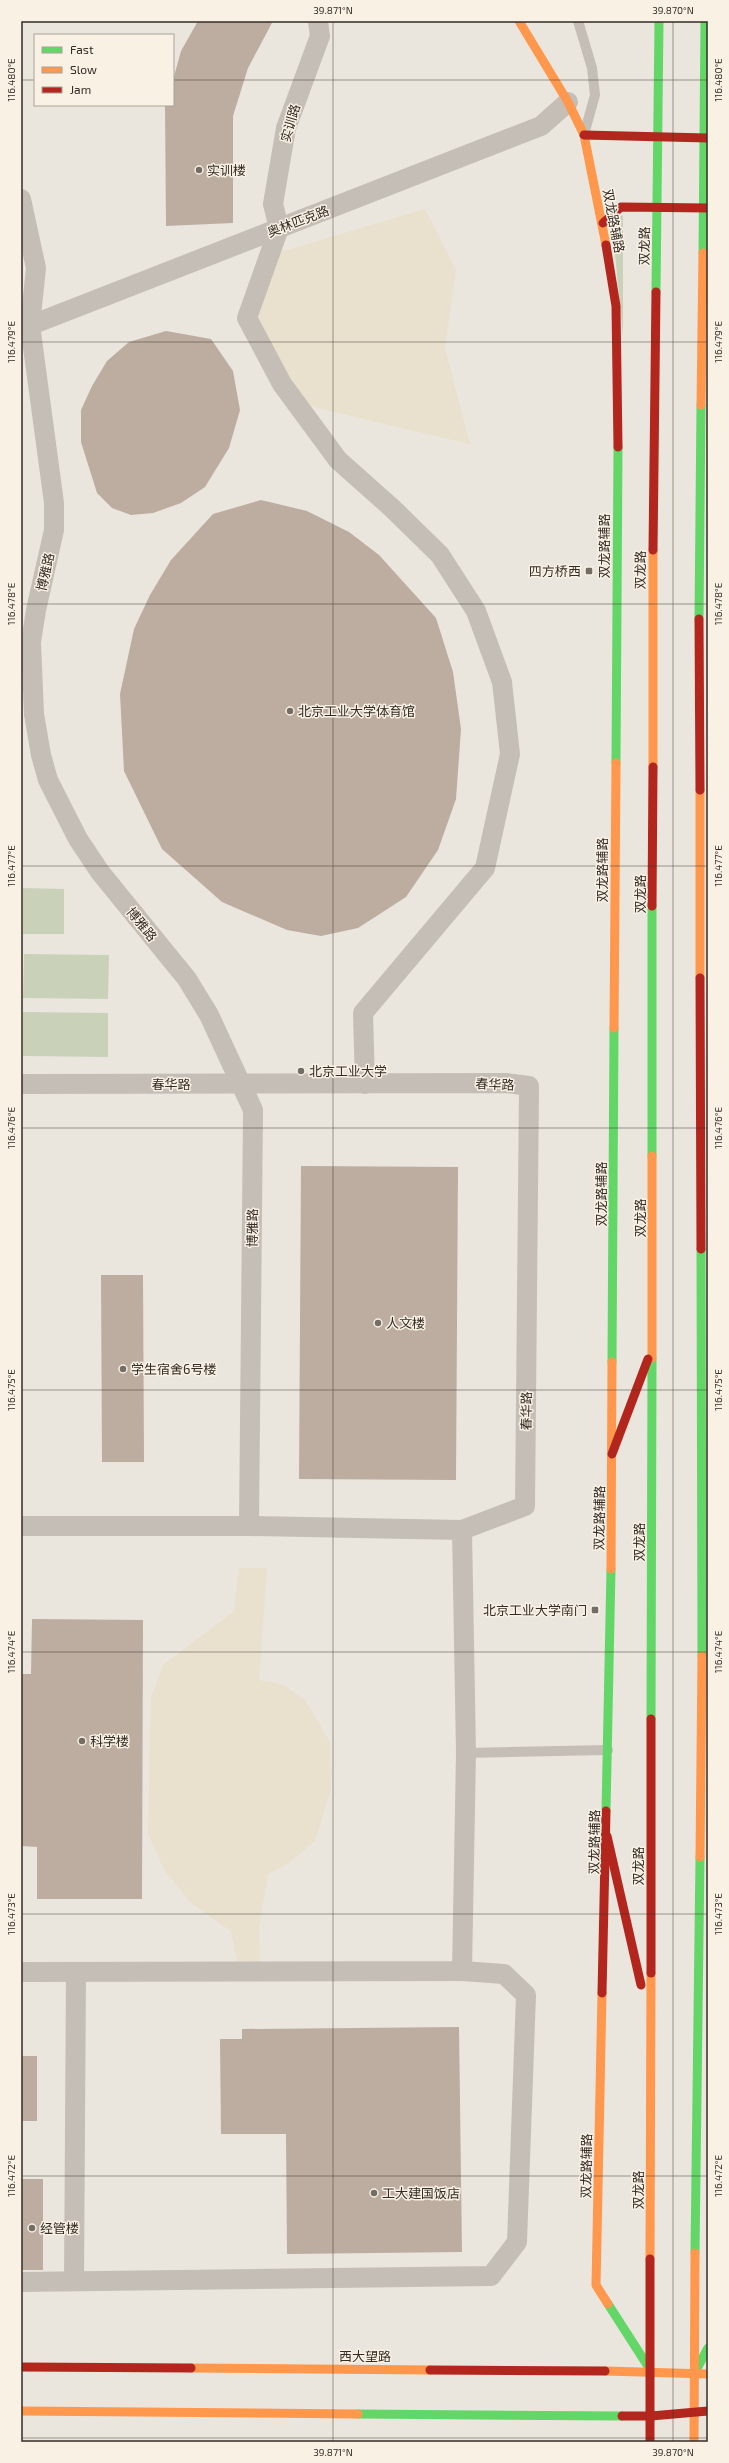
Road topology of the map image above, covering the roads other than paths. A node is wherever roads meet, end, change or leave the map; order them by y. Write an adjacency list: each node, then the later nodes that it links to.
1 (318, 21): 12 (street, 实训路)
2 (519, 21): 6 (main road, 双龙路辅路)
3 (578, 21): 7 (lane)
4 (660, 21): 17 (main road, 双龙路)
5 (705, 21): 30 (main road)
6 (568, 102): 7 (main road, 双龙路辅路); 12 (street, 奥林匹克路)
7 (584, 135): 8 (main road); 11 (main road, 双龙路辅路)
8 (708, 138)
9 (21, 199): 13 (street, 博雅路)
10 (708, 208): 11 (main road)
11 (603, 223): 18 (main road, 双龙路辅路)
12 (279, 228): 13 (street, 奥林匹克路); 16 (street)
13 (25, 327): 15 (street, 博雅路)
14 (21, 1084): 15 (street, 春华路)
15 (240, 1084): 16 (street, 春华路); 20 (street, 博雅路)
16 (365, 1084): 21 (street, 春华路)
17 (653, 1345): 18 (main road); 28 (main road, 双龙路)
18 (612, 1454): 22 (main road, 双龙路辅路)
19 (21, 1526): 20 (street)
20 (249, 1526): 21 (street)
21 (462, 1530): 23 (street)
22 (608, 1750): 23 (lane); 24 (main road, 双龙路辅路)
23 (466, 1753): 25 (street)
24 (607, 1836): 28 (main road); 36 (main road, 双龙路辅路)
25 (462, 1971): 27 (street); 32 (street)
26 (21, 1972): 27 (street)
27 (76, 1972): 32 (street)
28 (650, 2021): 36 (main road, 双龙路)
29 (708, 2049): 30 (main road)
30 (695, 2087): 33 (main road)
31 (21, 2282): 32 (street)
32 (74, 2282)
33 (695, 2344): 34 (main road); 37 (main road)
34 (708, 2346): 37 (main road)
35 (21, 2368): 36 (main road, 西大望路)
36 (651, 2371): 37 (main road, 西大望路); 42 (main road, 双龙路)
37 (694, 2374): 38 (main road, 西大望路); 41 (main road)
38 (708, 2374)
39 (21, 2411): 42 (main road)
40 (708, 2411): 41 (main road)
41 (694, 2413): 42 (main road); 44 (main road)
42 (650, 2416): 43 (main road, 双龙路)
43 (650, 2442)
44 (694, 2442)

